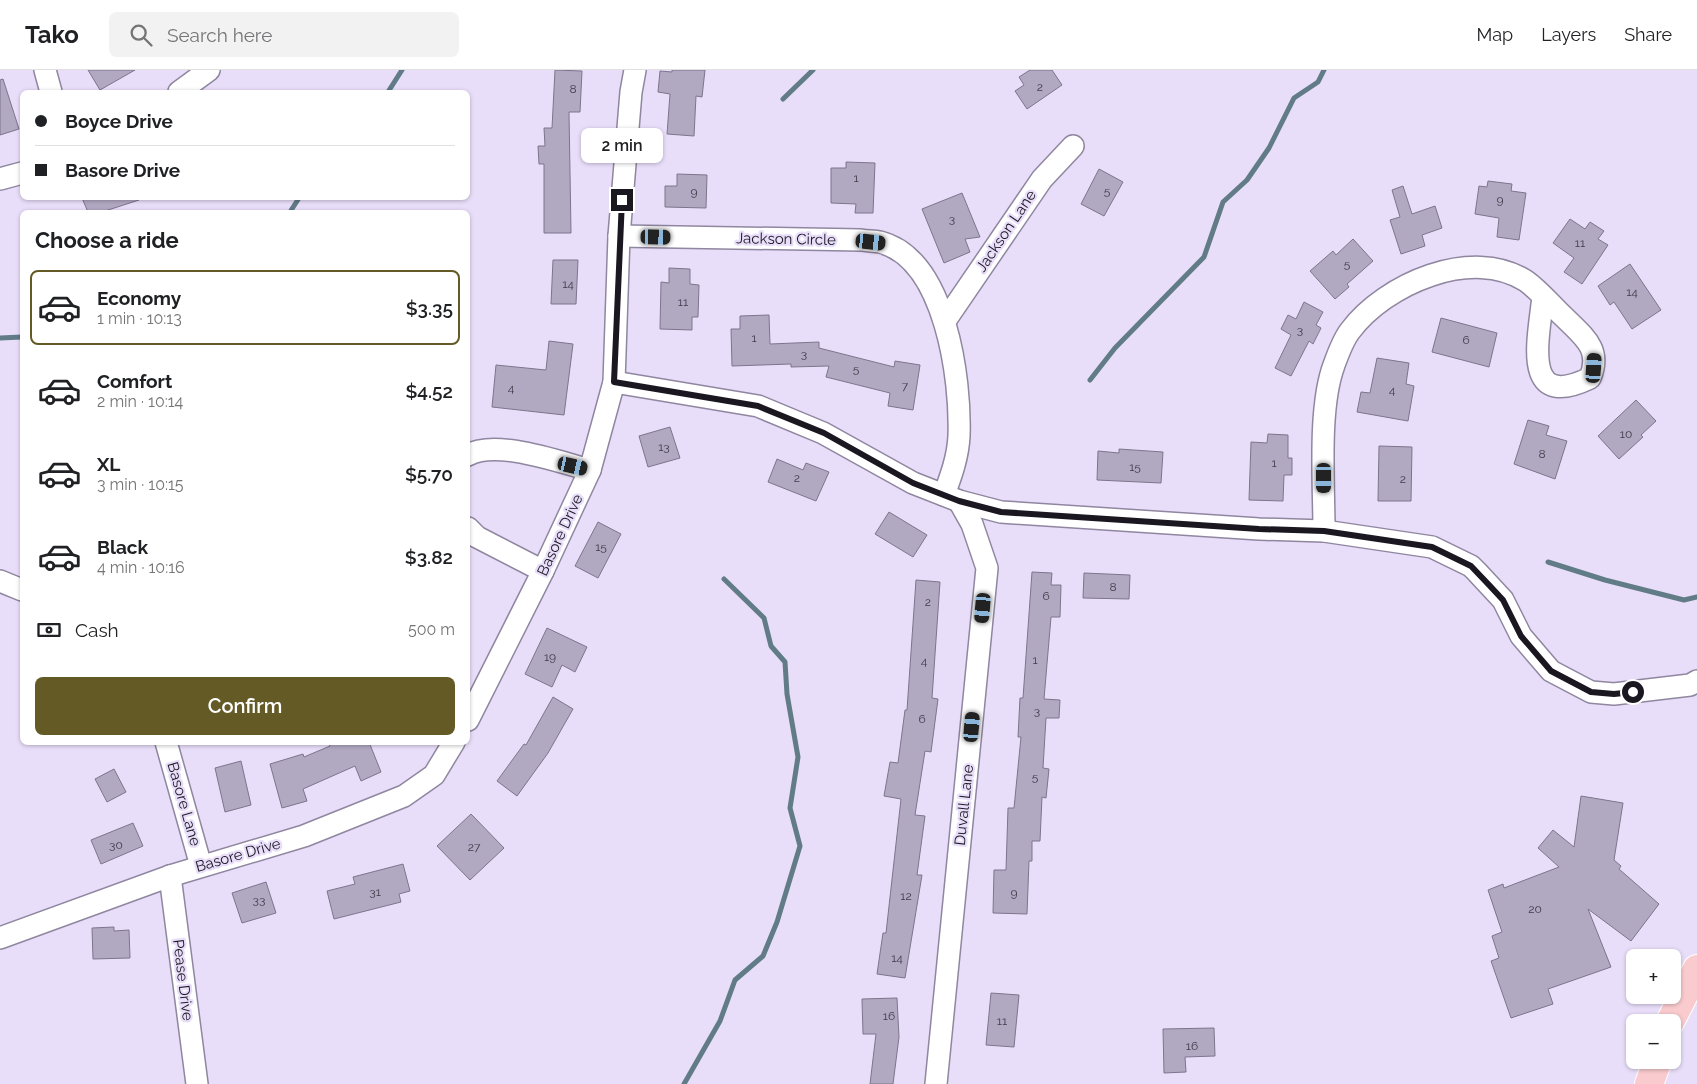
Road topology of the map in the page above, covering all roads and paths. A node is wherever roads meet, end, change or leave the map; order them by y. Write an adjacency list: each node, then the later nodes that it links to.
1 (44, 70): 4 (street)
2 (208, 70): 5 (street)
3 (636, 70): 9 (street, Basore Drive)
4 (50, 90)
5 (182, 90)
6 (1073, 146): 11 (street, Jackson Lane)
7 (20, 174): 8 (street)
8 (0, 179)
9 (619, 236): 11 (street, Jackson Circle); 12 (street, Basore Drive)
10 (1543, 296): 17 (street)
11 (945, 321): 15 (street, Jackson Circle)
12 (614, 382): 14 (street, Basore Drive); 15 (street)
13 (470, 455): 14 (street)
14 (590, 470): 18 (street, Basore Drive)
15 (952, 498): 17 (street); 32 (street, Duvall Lane)
16 (470, 530): 18 (street)
17 (1324, 531): 21 (street)
18 (543, 571): 22 (street, Basore Drive)
19 (0, 581): 20 (street)
20 (20, 589)
21 (1697, 681)
22 (470, 716)
23 (167, 745): 25 (street, Basore Lane)
24 (452, 745): 25 (street, Basore Drive)
25 (201, 866): 26 (street, Basore Drive)
26 (170, 876): 27 (street, Basore Drive); 31 (street, Pease Drive)
27 (0, 938)
28 (1697, 969): 29 (main road)
29 (1674, 1014)
30 (1655, 1069): 33 (main road)
31 (197, 1084)
32 (936, 1084)
33 (1649, 1084)

